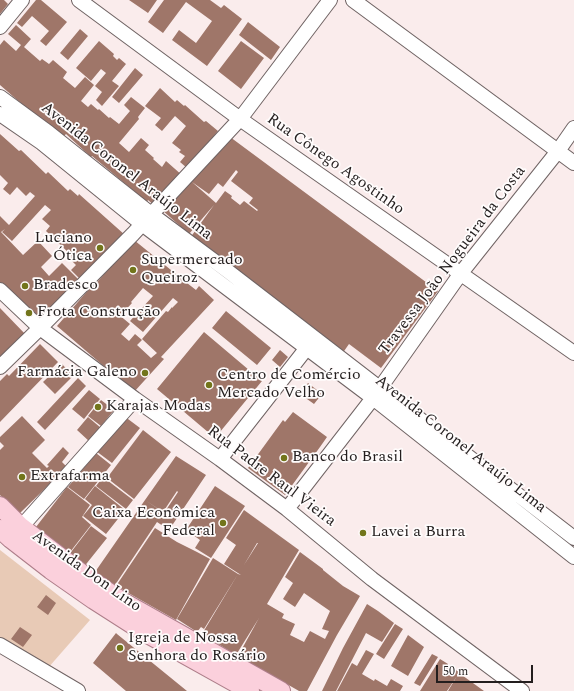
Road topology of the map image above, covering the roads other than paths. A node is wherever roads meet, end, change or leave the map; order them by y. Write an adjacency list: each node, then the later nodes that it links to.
1 (22, 0): 5 (street)
2 (79, 0): 8 (street, Rua Cônego Agostinho)
3 (330, 0): 8 (street)
4 (353, 0): 11 (street)
5 (0, 27)
6 (0, 97): 10 (street, Avenida Coronel Araújo Lima)
7 (0, 114): 10 (street, Avenida Coronel Araújo Lima)
8 (240, 119): 13 (street); 14 (street, Rua Cônego Agostinho)
9 (574, 128): 11 (street, Travessa João Nogueira da Costa)
10 (46, 138): 13 (street, Avenida Coronel Araújo Lima)
11 (558, 151): 12 (street); 14 (street, Travessa João Nogueira da Costa)
12 (574, 163)
13 (146, 219): 16 (street); 17 (street, Avenida Coronel Araújo Lima)
14 (461, 273): 18 (street, Rua Cônego Agostinho); 20 (street, Travessa João Nogueira da Costa)
15 (0, 290): 16 (street, Rua Padre Raul Vieira)
16 (40, 328): 19 (street); 21 (street, Rua Padre Raul Vieira)
17 (311, 343): 20 (street, Avenida Coronel Araújo Lima); 22 (street)
18 (574, 353)
19 (0, 367)
20 (377, 393): 23 (street, Avenida Coronel Araújo Lima); 25 (street, Travessa João Nogueira da Costa)
21 (135, 399): 22 (street, Rua Padre Raul Vieira); 27 (street)
22 (220, 459): 25 (street, Rua Padre Raul Vieira)
23 (461, 459): 26 (street, Avenida Coronel Araújo Lima); 28 (street, Avenida Coronel Araújo Lima)
24 (0, 506): 27 (main road, Avenida Don Lino)
25 (287, 509): 35 (street, Rua Padre Raul Vieira)
26 (550, 520): 28 (street); 29 (street, Avenida Coronel Araújo Lima)
27 (11, 532): 33 (main road, Avenida Don Lino); 34 (main road, Avenida Don Lino)
28 (542, 532): 30 (street, Avenida Coronel Araújo Lima)
29 (574, 538)
30 (574, 557)
31 (0, 645): 32 (street)
32 (78, 691)
33 (250, 691)
34 (281, 691)
35 (522, 691)

